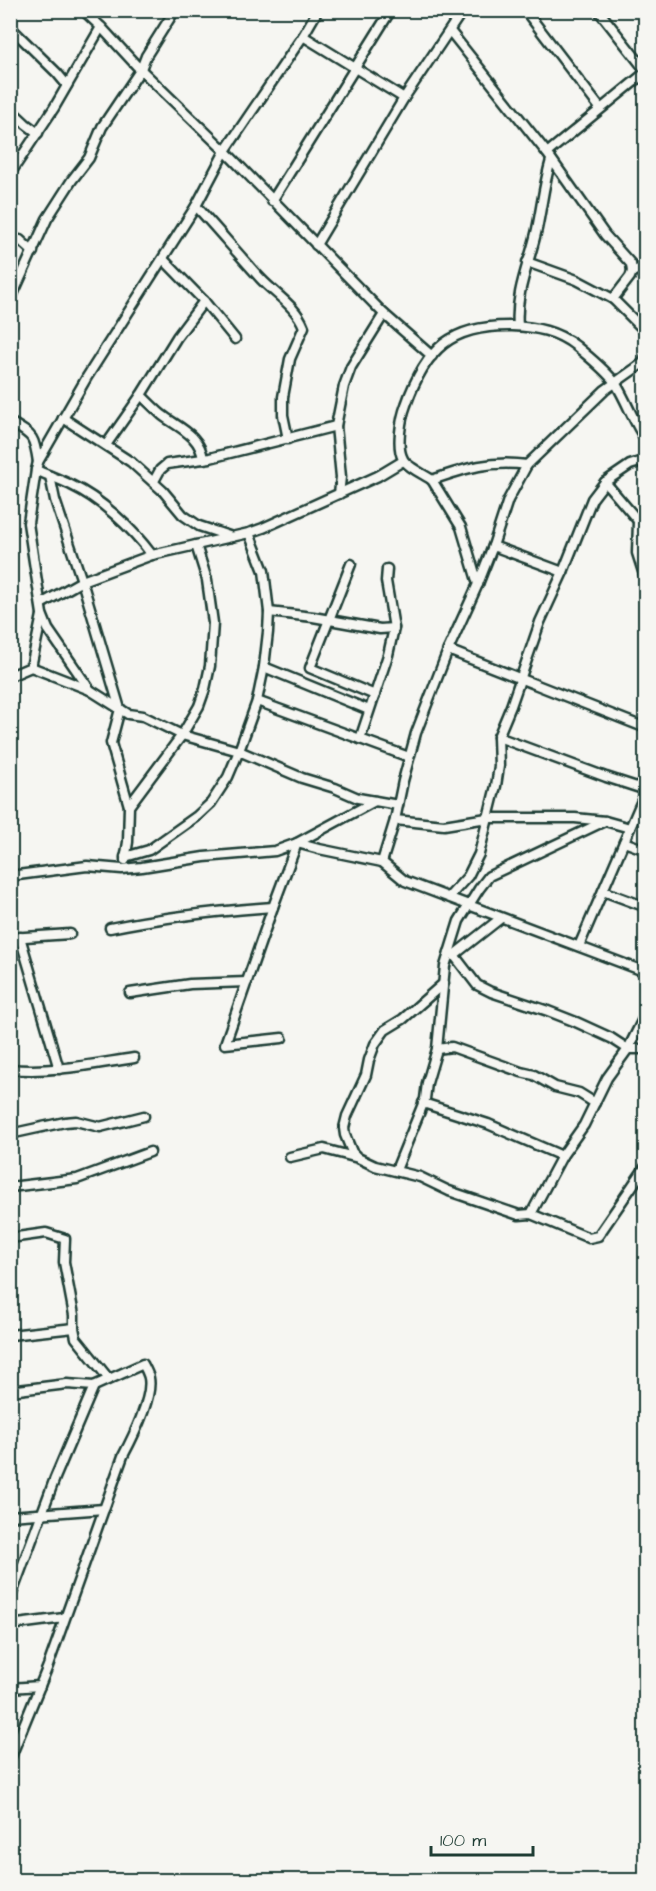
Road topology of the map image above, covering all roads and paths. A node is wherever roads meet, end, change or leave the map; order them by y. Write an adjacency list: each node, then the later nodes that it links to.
1 (83, 10): 9 (street)
2 (318, 10): 11 (street)
3 (391, 10): 13 (street)
4 (463, 10): 10 (street)
5 (525, 10): 17 (street)
6 (598, 10): 14 (street)
7 (173, 12): 12 (street)
8 (10, 27): 15 (street)
9 (101, 27): 12 (street); 15 (street)
10 (450, 31): 16 (street); 21 (street)
11 (303, 36): 13 (street); 20 (street)
12 (141, 69): 20 (street); 27 (street)
13 (356, 69): 16 (street); 23 (street)
14 (645, 71): 17 (street)
15 (67, 85): 19 (street)
16 (404, 98): 26 (street)
17 (600, 108): 21 (street)
18 (10, 109): 19 (street)
19 (38, 133): 22 (street)
20 (225, 151): 23 (street); 24 (street)
21 (549, 156): 29 (street); 31 (street)
22 (10, 174)
23 (272, 201): 26 (street)
24 (196, 206): 28 (street); 46 (street)
25 (10, 238): 27 (street)
26 (316, 245): 35 (street)
27 (33, 252): 33 (street)
28 (163, 259): 34 (street); 43 (street)
29 (527, 262): 32 (street); 36 (street)
30 (645, 266): 31 (street)
31 (632, 272): 32 (street)
32 (613, 300): 37 (street)
33 (10, 301)
34 (204, 301): 38 (street); 42 (street)
35 (384, 314): 39 (street); 45 (street)
36 (518, 326): 39 (street); 41 (street)
37 (645, 332)
38 (235, 339)
39 (432, 356): 51 (street)
40 (645, 356): 41 (street)
41 (615, 382): 47 (street); 52 (street)
42 (141, 395): 48 (street); 49 (street)
43 (63, 418): 48 (street); 53 (street)
44 (10, 422): 53 (street)
45 (336, 426): 46 (street); 58 (street)
46 (288, 439): 49 (street)
47 (645, 440)
48 (106, 445): 56 (street)
49 (203, 459): 56 (street)
50 (645, 460): 57 (street)
51 (404, 461): 55 (street); 58 (street)
52 (527, 465): 55 (street); 64 (street)
53 (37, 466): 54 (street); 72 (street)
54 (50, 477): 65 (street); 69 (street)
55 (432, 480): 71 (street)
56 (154, 481): 62 (street)
57 (605, 482): 59 (street); 68 (street)
58 (339, 494): 61 (street)
59 (639, 521): 60 (street); 70 (street)
60 (645, 530)
61 (249, 533): 62 (street); 73 (street)
62 (232, 537): 63 (street)
63 (196, 545): 65 (street); 88 (street)
64 (493, 546): 68 (street); 71 (street)
65 (152, 555): 69 (street)
66 (351, 564): 75 (street)
67 (387, 569): 76 (street)
68 (563, 572): 81 (street)
69 (82, 581): 72 (street); 85 (street)
70 (645, 581)
71 (478, 584): 77 (street)
72 (41, 604): 74 (street)
73 (268, 612): 75 (street); 79 (street)
74 (42, 614): 78 (street); 82 (street)
75 (328, 620): 76 (street); 83 (street)
76 (394, 628): 83 (street)
77 (448, 650): 81 (street); 92 (street)
78 (31, 667): 80 (street); 82 (street)
79 (264, 667): 84 (street); 86 (street)
80 (10, 676)
81 (521, 679): 87 (street); 89 (street)
82 (90, 690): 85 (street)
83 (375, 695): 86 (street)
84 (257, 701): 90 (street); 91 (street)
85 (120, 709): 88 (street); 96 (street)
86 (369, 710): 90 (street)
87 (645, 728)
88 (182, 735): 91 (street); 96 (street)
89 (498, 737): 93 (street); 97 (street)
90 (360, 739): 92 (street)
91 (239, 751): 94 (street); 104 (street)
92 (408, 757): 95 (street)
93 (645, 790): 100 (street)
94 (375, 801): 95 (street); 102 (street)
95 (398, 805): 98 (street)
96 (129, 806): 104 (street)
97 (488, 818): 98 (street); 99 (street); 109 (street)
98 (395, 820): 105 (street)
99 (605, 821): 100 (street); 110 (street)
100 (630, 828): 101 (street)
101 (624, 842): 103 (street); 108 (street)
102 (297, 843): 105 (street); 106 (street); 111 (street)
103 (645, 850)
104 (125, 856): 106 (street)
105 (382, 862): 109 (street)
106 (122, 869): 107 (street)
107 (10, 876)
108 (603, 891): 112 (street); 117 (street)
109 (448, 897): 110 (street)
110 (467, 906): 113 (street); 118 (street)
111 (273, 907): 114 (street); 120 (street)
112 (645, 907)
113 (501, 918): 117 (street); 118 (street)
114 (110, 928)
115 (70, 934): 116 (street)
116 (15, 937): 130 (street)
117 (579, 946): 119 (street)
118 (452, 953): 121 (street); 126 (street)
119 (645, 972)
120 (247, 982): 122 (street); 124 (street)
121 (444, 983): 125 (street); 138 (street)
122 (130, 993)
123 (645, 1012): 126 (street)
124 (282, 1038)
125 (437, 1049): 131 (street); 132 (street)
126 (628, 1049): 127 (street); 132 (street)
127 (645, 1049)
128 (134, 1058): 130 (street)
129 (10, 1069): 130 (street)
130 (59, 1069)
131 (423, 1103): 136 (street); 140 (street)
132 (595, 1103): 136 (street)
133 (144, 1116): 134 (street)
134 (10, 1134)
135 (150, 1152): 141 (street)
136 (562, 1156): 142 (street)
137 (290, 1157): 138 (street)
138 (358, 1158): 140 (street)
139 (645, 1166): 142 (street)
140 (396, 1170): 142 (street)
141 (10, 1187)
142 (531, 1214)
143 (10, 1238): 144 (street)
144 (74, 1328): 145 (street); 146 (street)
145 (10, 1335)
146 (110, 1379): 147 (street); 149 (street)
147 (94, 1386): 148 (street); 150 (street)
148 (10, 1391)
149 (104, 1509): 150 (street); 155 (street)
150 (42, 1514): 151 (street); 152 (street)
151 (10, 1516)
152 (21, 1570): 153 (street); 154 (street)
153 (10, 1572)
154 (10, 1599)
155 (64, 1618): 156 (street); 157 (street)
156 (10, 1625)
157 (40, 1686): 158 (street); 159 (street)
158 (10, 1688)
159 (10, 1759)

